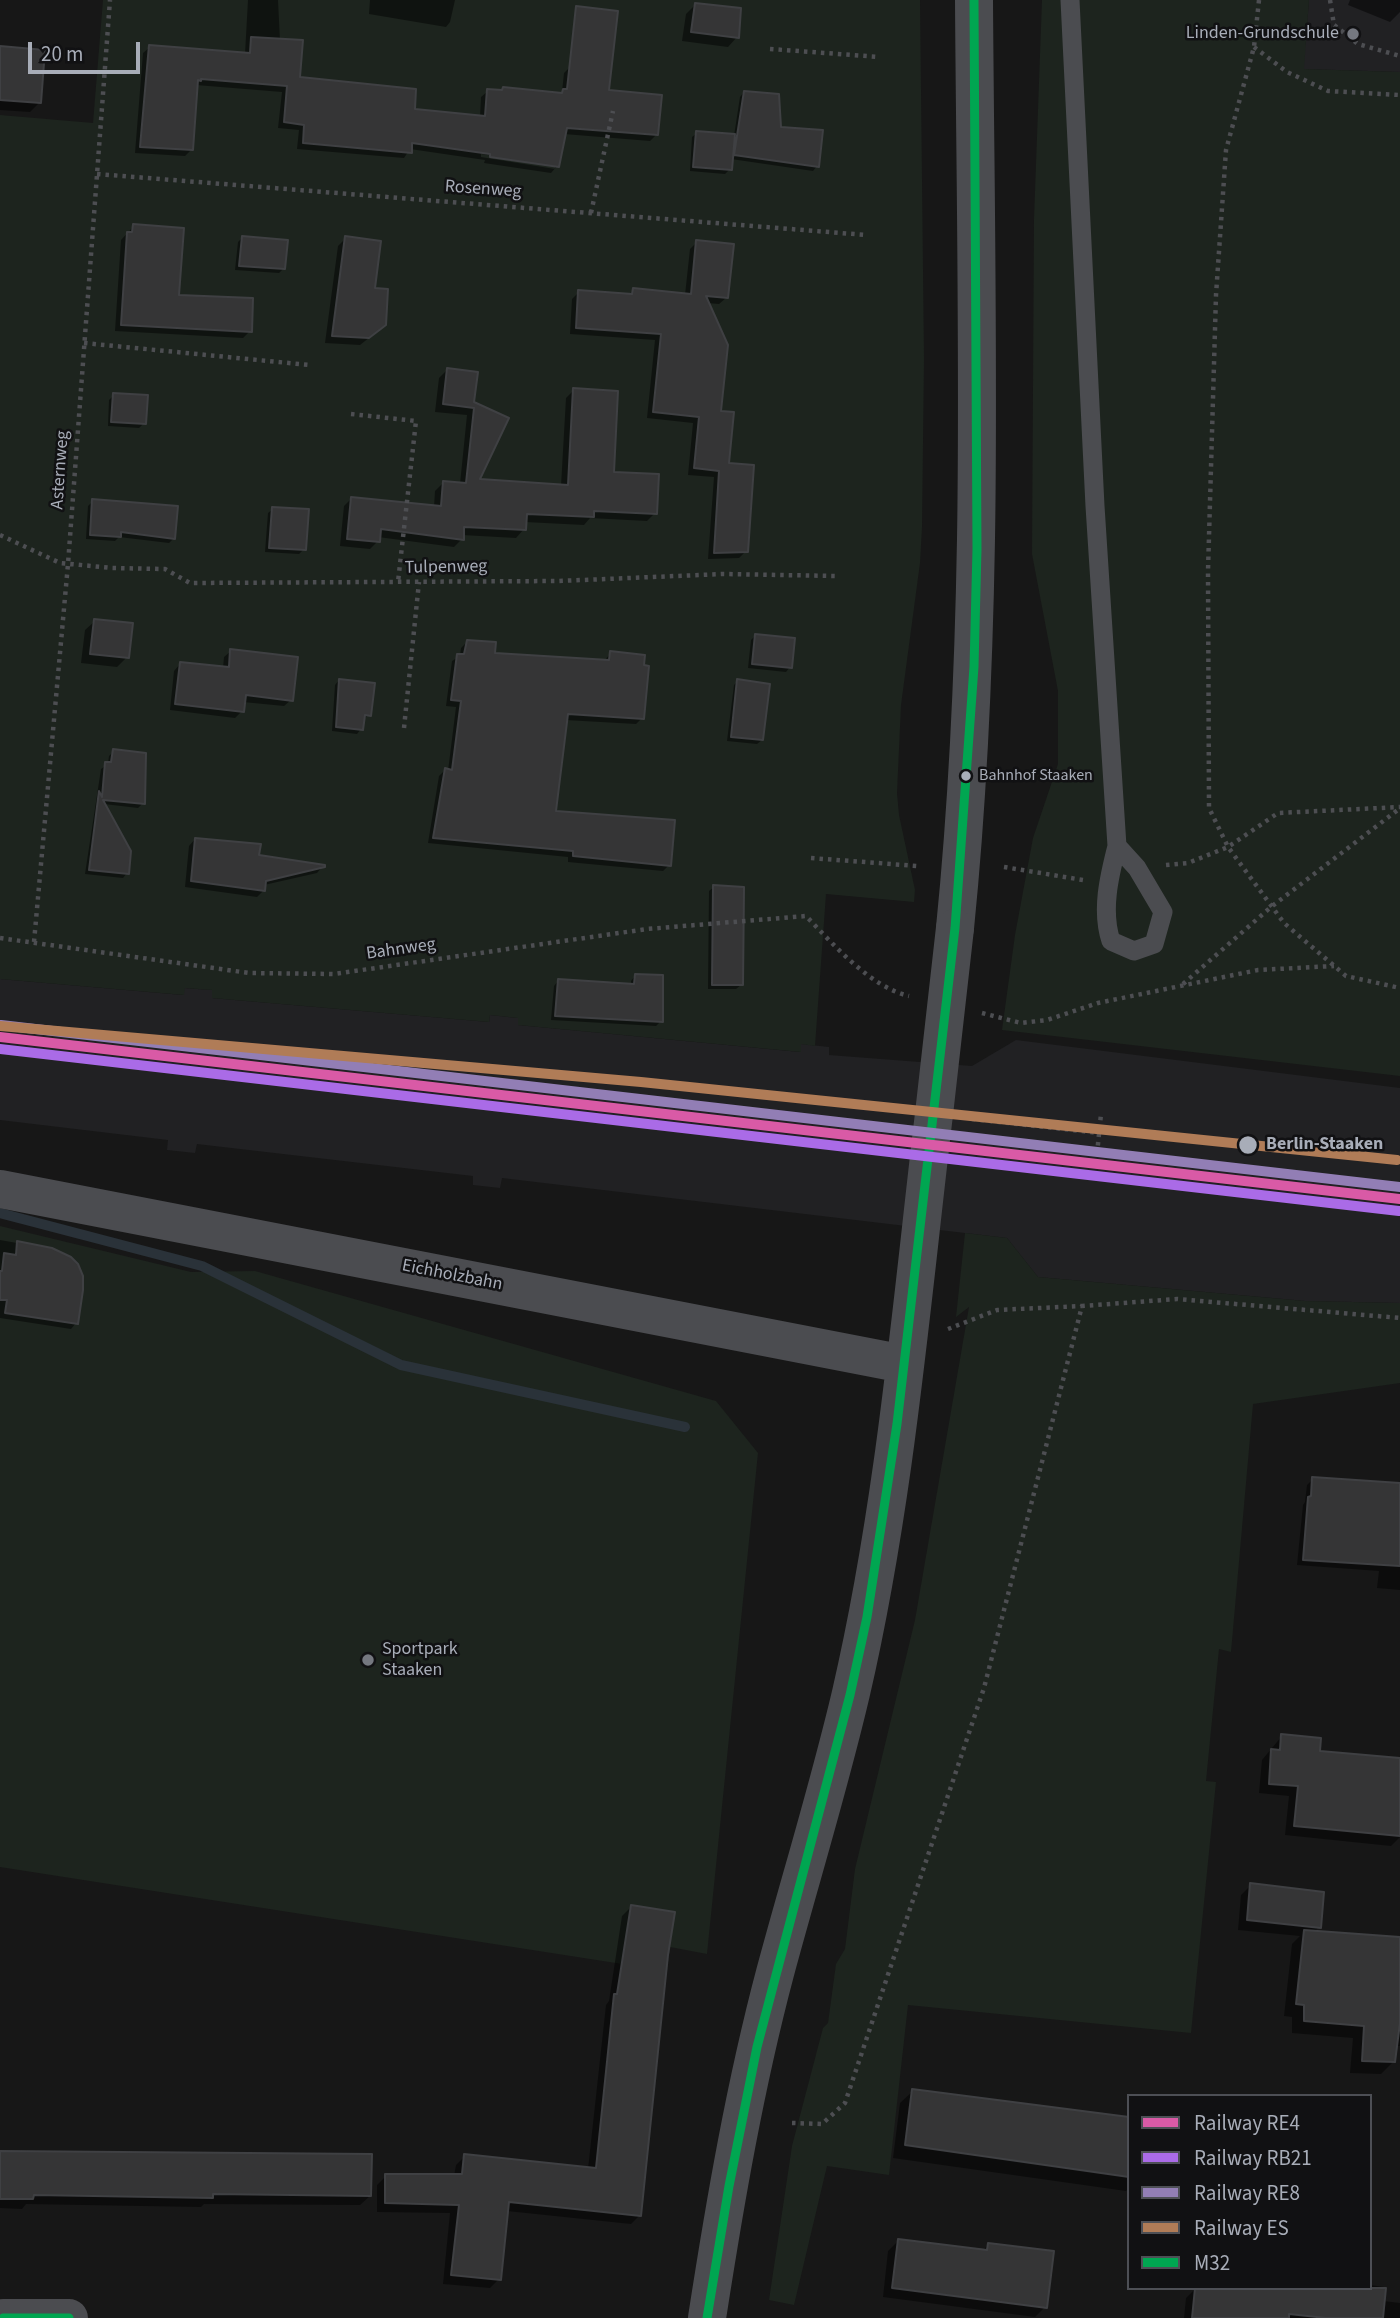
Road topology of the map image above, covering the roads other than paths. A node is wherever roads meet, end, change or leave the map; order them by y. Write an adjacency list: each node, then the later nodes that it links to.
1 (974, 0): 5 (street, bridge)
2 (1070, 0): 3 (lane)
3 (1117, 846): 3 (lane)
4 (0, 1189): 5 (street, Eichholzbahn)
5 (904, 1364): 9 (street)
6 (3, 2318): 7 (street)
7 (48, 2318): 8 (street)
8 (69, 2318)
9 (707, 2318)

